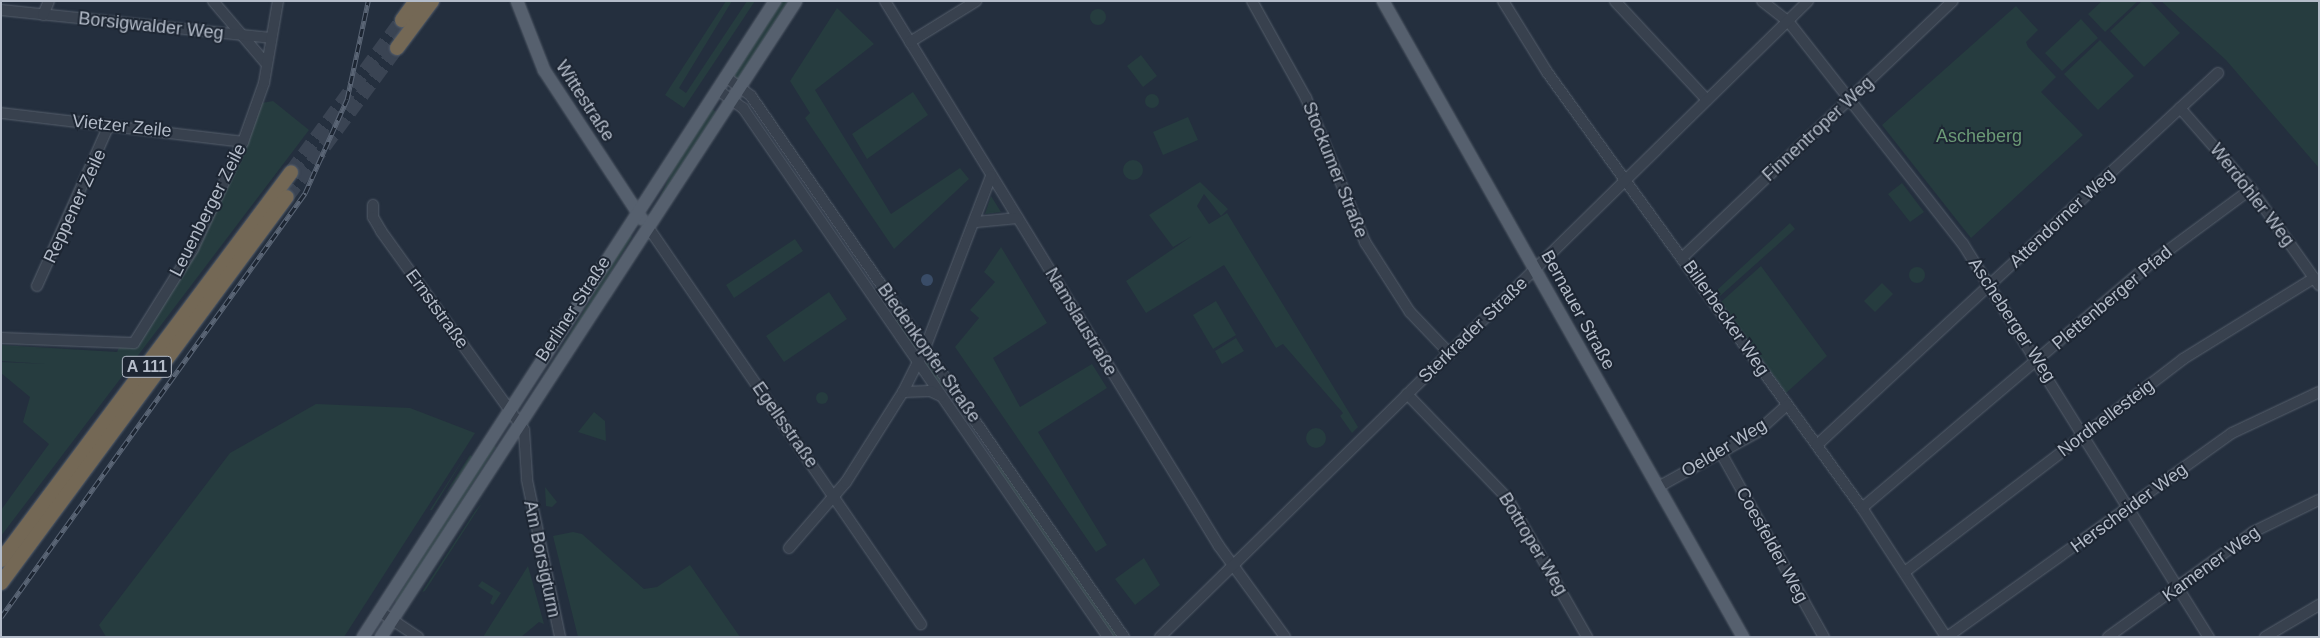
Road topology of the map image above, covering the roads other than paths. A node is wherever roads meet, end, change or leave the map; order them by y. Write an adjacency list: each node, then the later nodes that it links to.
1 (48, 1): 19 (street)
2 (213, 1): 22 (street)
3 (278, 1): 23 (street, Leuenberger Zeile)
4 (416, 1): 20 (highway)
5 (432, 1): 25 (highway)
6 (517, 1): 44 (main road, Wittestraße)
7 (775, 1): 28 (main road, Berliner Straße)
8 (796, 1): 29 (main road, Berliner Straße)
9 (885, 1): 24 (street, Namslaustraße)
10 (976, 1): 24 (street)
11 (1252, 1): 55 (street, Stockumer Straße)
12 (1383, 1): 49 (main road, Bernauer Straße)
13 (1503, 1): 40 (street, Billerbecker Weg)
14 (1615, 1): 32 (street)
15 (1762, 1): 21 (street, Ascheberger Weg)
16 (1808, 1): 21 (street, Sterkrader Straße)
17 (1953, 1): 33 (street, Finnentroper Weg)
18 (1, 10): 19 (street, Borsigwalder Weg)
19 (43, 15): 22 (street, Borsigwalder Weg)
20 (402, 20)
21 (1788, 21): 32 (street, Sterkrader Straße); 33 (street, Ascheberger Weg)
22 (237, 34): 23 (street, Borsigwalder Weg); 26 (street)
23 (271, 38): 26 (street, Leuenberger Zeile)
24 (910, 42): 39 (street, Namslaustraße)
25 (397, 48)
26 (265, 62): 37 (street, Leuenberger Zeile)
27 (2218, 73): 34 (street, Attendorner Weg)
28 (726, 77): 29 (street, Biedenkopfer Straße); 30 (main road, Berliner Straße)
29 (740, 87): 31 (main road, Berliner Straße); 54 (street, Biedenkopfer Straße)
30 (718, 90): 31 (street, Biedenkopfer Straße); 44 (main road, Berliner Straße)
31 (732, 99): 47 (main road, Berliner Straße); 57 (street, Biedenkopfer Straße)
32 (1707, 100): 40 (street, Sterkrader Straße)
33 (1849, 100): 48 (street, Finnentroper Weg); 51 (street, Ascheberger Weg)
34 (2180, 108): 41 (street, Werdohler Weg); 51 (street, Attendorner Weg)
35 (1, 113): 36 (street, Vietzer Zeile)
36 (110, 125): 37 (street, Vietzer Zeile); 52 (street, Reppener Zeile)
37 (243, 142): 53 (street, Leuenberger Zeile)
38 (291, 172): 75 (highway, A 111)
39 (992, 176): 45 (street, Namslaustraße); 46 (street)
40 (1626, 180): 48 (street, Billerbecker Weg); 49 (street, Sterkrader Straße)
41 (2251, 189): 50 (street, Werdohler Weg); 56 (street, Plettenberger Pfad)
42 (287, 197): 78 (highway, A 111)
43 (373, 205): 64 (street, Ernststraße)
44 (639, 213): 47 (main road, Wittestraße); 64 (main road, Berliner Straße)
45 (1018, 218): 46 (street); 76 (street, Namslaustraße)
46 (976, 222): 54 (street)
47 (648, 227): 65 (main road, Berliner Straße); 70 (street, Egellsstraße)
48 (1683, 257): 63 (street, Billerbecker Weg)
49 (1535, 269): 55 (street, Sterkrader Straße); 69 (main road, Bernauer Straße)
50 (2316, 282): 66 (street, Nordhellesteig)
51 (1990, 285): 56 (street, Ascheberger Weg); 67 (street, Attendorner Weg)
52 (37, 286)
53 (1, 338)
54 (925, 348): 57 (street); 58 (street, Biedenkopfer Straße)
55 (1450, 354): 61 (street, Sterkrader Straße)
56 (2038, 360): 66 (street, Ascheberger Weg); 72 (street, Plettenberger Pfad)
57 (918, 361): 59 (street); 62 (street, Biedenkopfer Straße)
58 (954, 388): 62 (street); 90 (street, Biedenkopfer Straße)
59 (903, 392): 62 (street); 70 (street)
60 (2319, 392): 73 (street, Herscheider Weg)
61 (1407, 394): 76 (street, Sterkrader Straße); 93 (street, Bottroper Weg)
62 (942, 396): 89 (street, Biedenkopfer Straße)
63 (1787, 405): 67 (street, Billerbecker Weg); 68 (street, Oelder Weg)
64 (509, 410): 65 (street, Am Borsigturm); 81 (main road, Berliner Straße)
65 (519, 424): 82 (main road, Berliner Straße); 88 (street, Am Borsigturm)
66 (2084, 434): 73 (street, Ascheberger Weg); 77 (street, Nordhellesteig)
67 (1818, 445): 72 (street, Billerbecker Weg)
68 (1721, 453): 69 (street, Oelder Weg); 95 (street, Coesfelder Weg)
69 (1658, 487): 94 (main road, Bernauer Straße)
70 (834, 498): 74 (street); 83 (street, Egellsstraße)
71 (2319, 500): 79 (street, Kamener Weg)
72 (1862, 508): 77 (street, Billerbecker Weg)
73 (2131, 509): 79 (street, Ascheberger Weg); 96 (street, Herscheider Weg)
74 (789, 548)
75 (1, 560)
76 (1234, 564): 91 (street, Sterkrader Straße); 92 (street, Namslaustraße)
77 (1906, 571): 96 (street, Billerbecker Weg)
78 (1, 582)
79 (2179, 585): 97 (street, Kamener Weg); 98 (street, Ascheberger Weg)
80 (2319, 605): 99 (street)
81 (379, 611): 82 (street); 84 (main road, Berliner Straße)
82 (392, 619): 85 (main road, Berliner Straße); 87 (street)
83 (921, 624)
84 (370, 626): 85 (street); 86 (main road, Berliner Straße)
85 (384, 636)
86 (363, 637)
87 (418, 637)
88 (560, 637)
89 (1108, 637)
90 (1124, 637)
91 (1160, 637)
92 (1285, 637)
93 (1588, 637)
94 (1743, 637)
95 (1824, 637)
96 (1946, 637)
97 (2108, 637)
98 (2209, 637)
99 (2265, 637)

